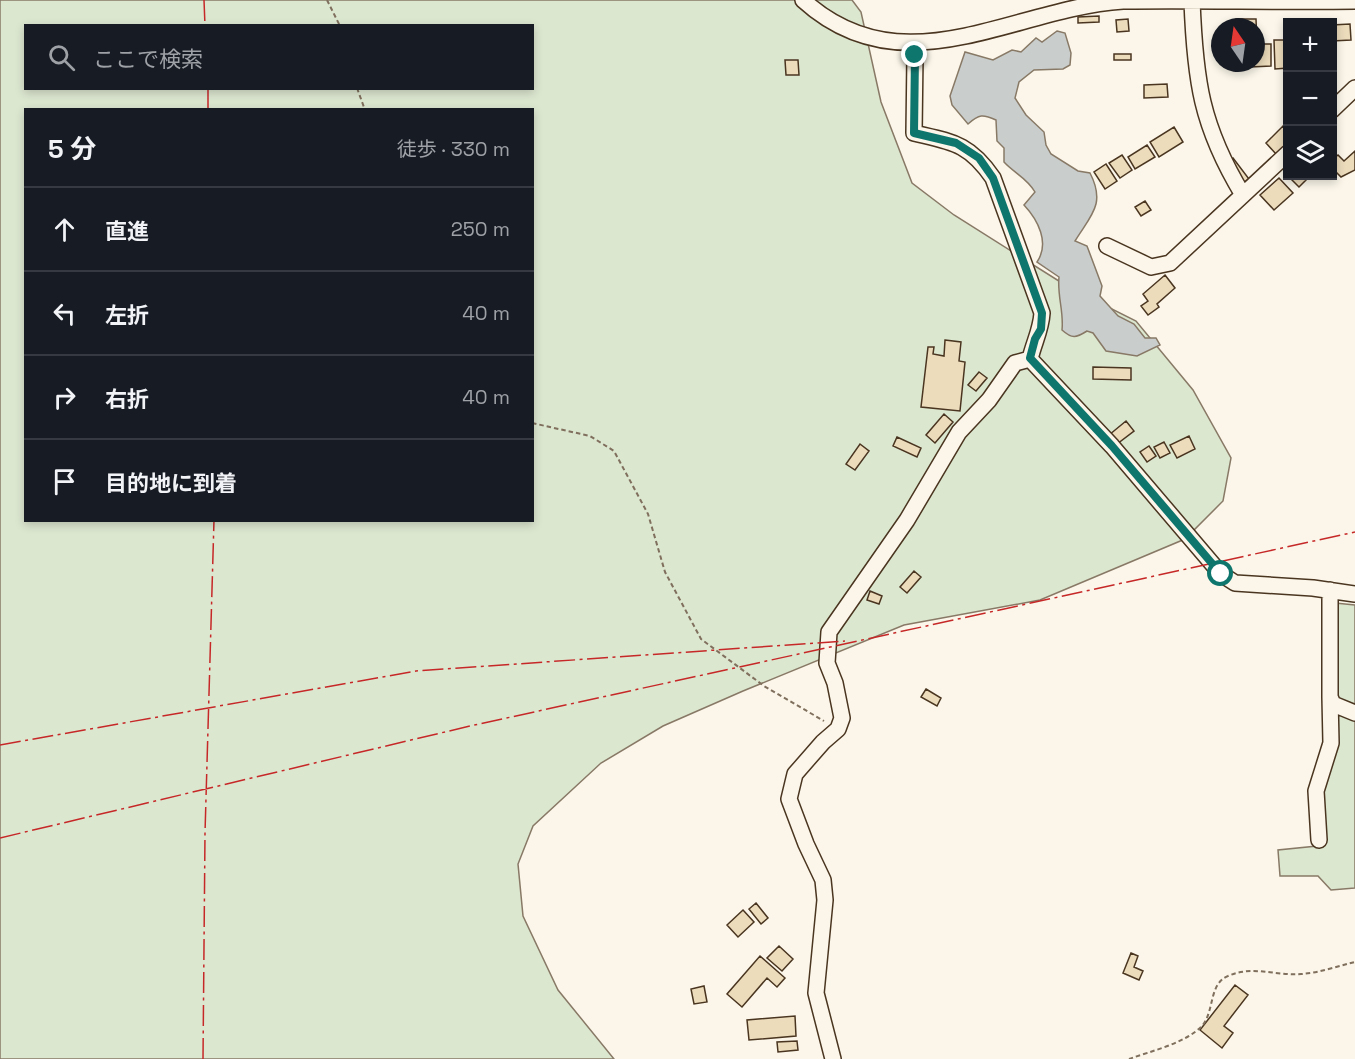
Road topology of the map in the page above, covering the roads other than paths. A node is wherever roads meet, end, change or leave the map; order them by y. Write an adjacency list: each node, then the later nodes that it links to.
1 (804, 0): 4 (street)
2 (1192, 1): 3 (street); 4 (street); 8 (street)
3 (1355, 1)
4 (918, 44): 10 (street)
5 (1355, 88): 6 (street)
6 (1337, 105)
7 (1283, 157): 8 (street)
8 (1243, 195): 9 (street)
9 (1107, 246)
10 (1030, 358): 11 (street); 16 (street)
11 (1330, 591): 12 (street); 13 (street)
12 (1355, 594)
13 (1330, 697): 14 (street); 15 (street)
14 (1355, 714)
15 (1319, 840)
16 (833, 1059)

